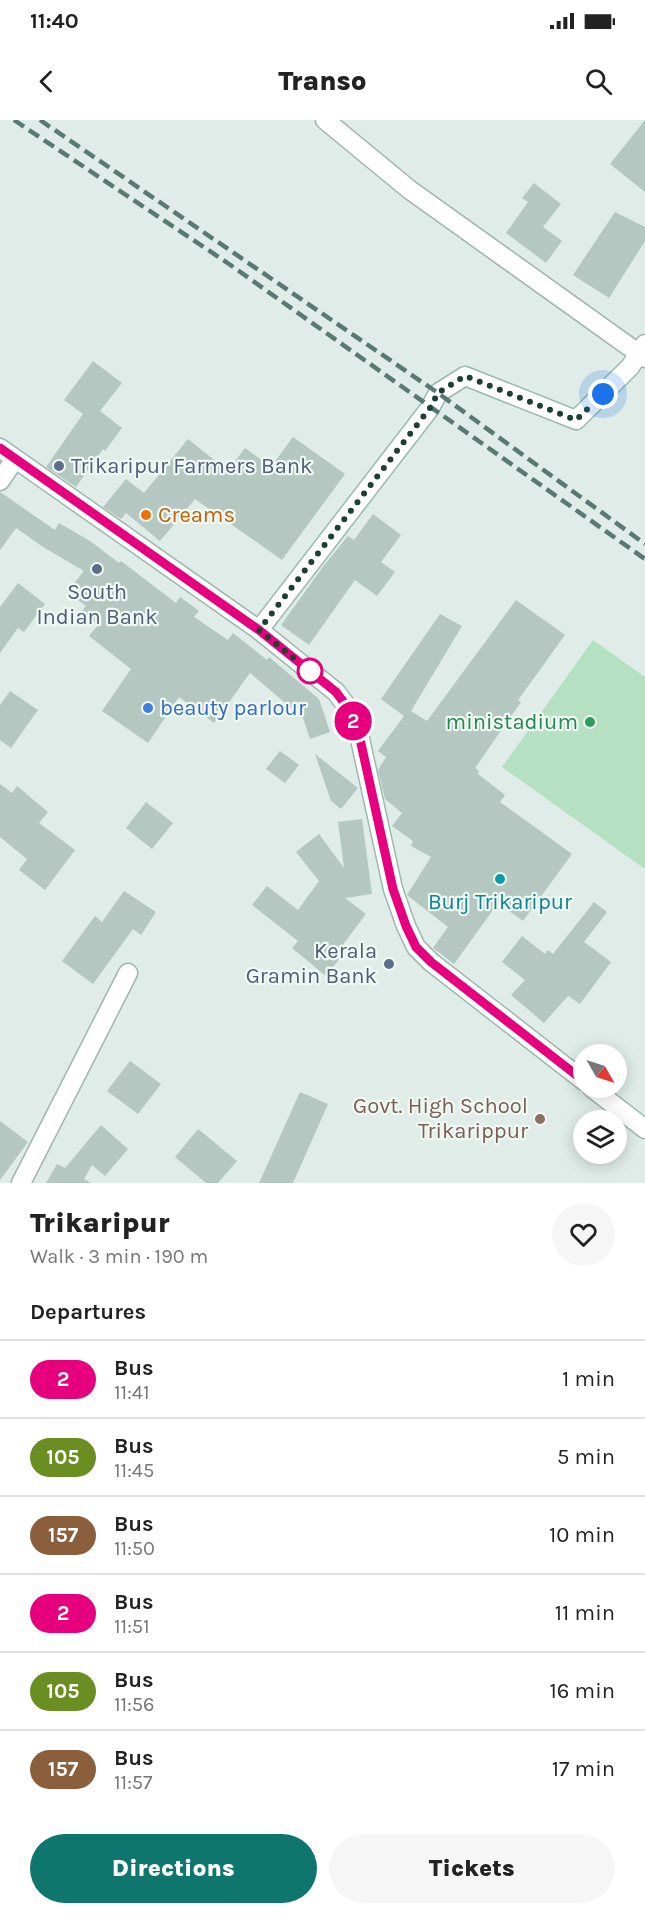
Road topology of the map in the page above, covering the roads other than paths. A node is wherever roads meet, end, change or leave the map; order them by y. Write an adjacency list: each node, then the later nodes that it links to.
1 (325, 120): 2 (main road)
2 (643, 352): 6 (main road)
3 (0, 448): 4 (main road)
4 (15, 459): 5 (main road); 6 (main road)
5 (0, 481)
6 (259, 630): 8 (main road)
7 (128, 973): 11 (main road)
8 (573, 1072)
9 (605, 1098): 10 (main road)
10 (645, 1129)
11 (21, 1183)

